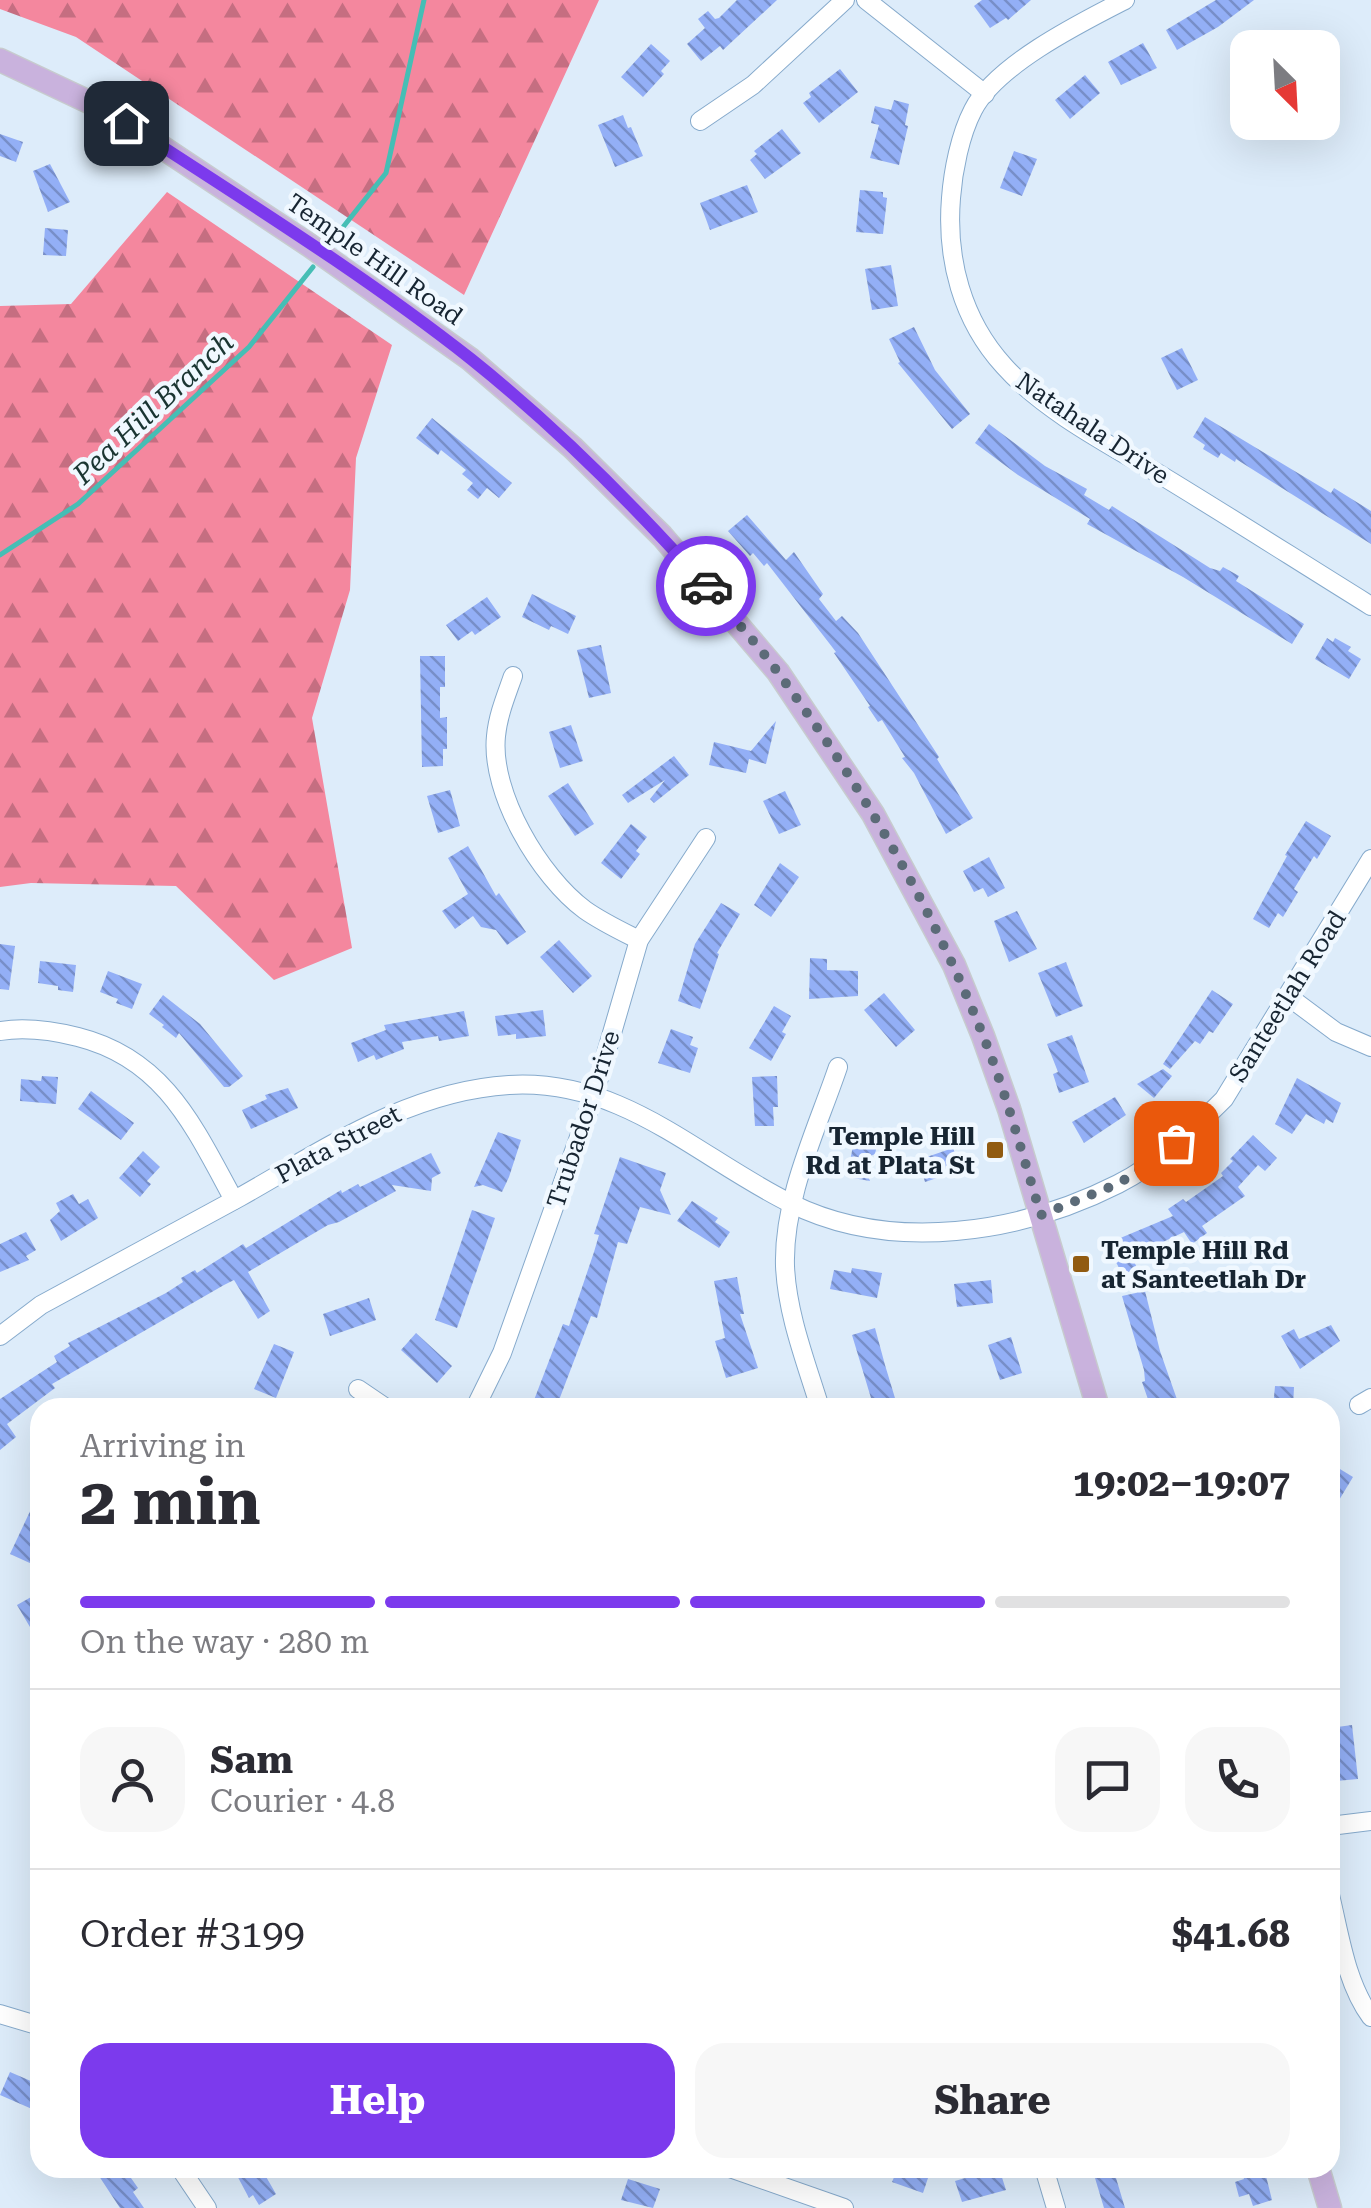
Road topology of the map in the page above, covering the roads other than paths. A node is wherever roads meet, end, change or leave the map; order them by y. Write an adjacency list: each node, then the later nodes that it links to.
1 (845, 0): 6 (street)
2 (866, 0): 5 (street)
3 (1124, 0): 5 (street, Natahala Drive)
4 (0, 60): 19 (main road, Temple Hill Road)
5 (985, 94): 7 (street, Natahala Drive)
6 (700, 122)
7 (1371, 606)
8 (512, 676): 11 (street)
9 (706, 838): 11 (street, Trubador Drive)
10 (1371, 859): 12 (street, Santeetlah Road)
11 (640, 940): 16 (street, Trubador Drive)
12 (1288, 997): 14 (street); 19 (street, Santeetlah Road)
13 (0, 1031): 17 (street)
14 (1371, 1047)
15 (838, 1066): 18 (street)
16 (594, 1095): 17 (street, Plata Street); 18 (street, Plata Street); 23 (street, Trubador Drive)
17 (234, 1200): 20 (street, Plata Street)
18 (792, 1204): 19 (street, Plata Street); 24 (street)
19 (1041, 1215): 25 (main road, Temple Hill Road)
20 (0, 1336)
21 (358, 1389): 22 (street)
22 (371, 1398)
23 (480, 1398)
24 (817, 1398)
25 (1095, 1398)
26 (1371, 1821): 27 (street)
27 (1340, 1825)
28 (1340, 1936): 30 (street)
29 (0, 2014): 31 (street)
30 (1371, 2018)
31 (30, 2023)
32 (187, 2178): 36 (street)
33 (758, 2178): 37 (street)
34 (1047, 2178): 38 (street)
35 (1321, 2178): 39 (main road)
36 (207, 2208)
37 (844, 2208)
38 (1056, 2208)
39 (1330, 2208)

